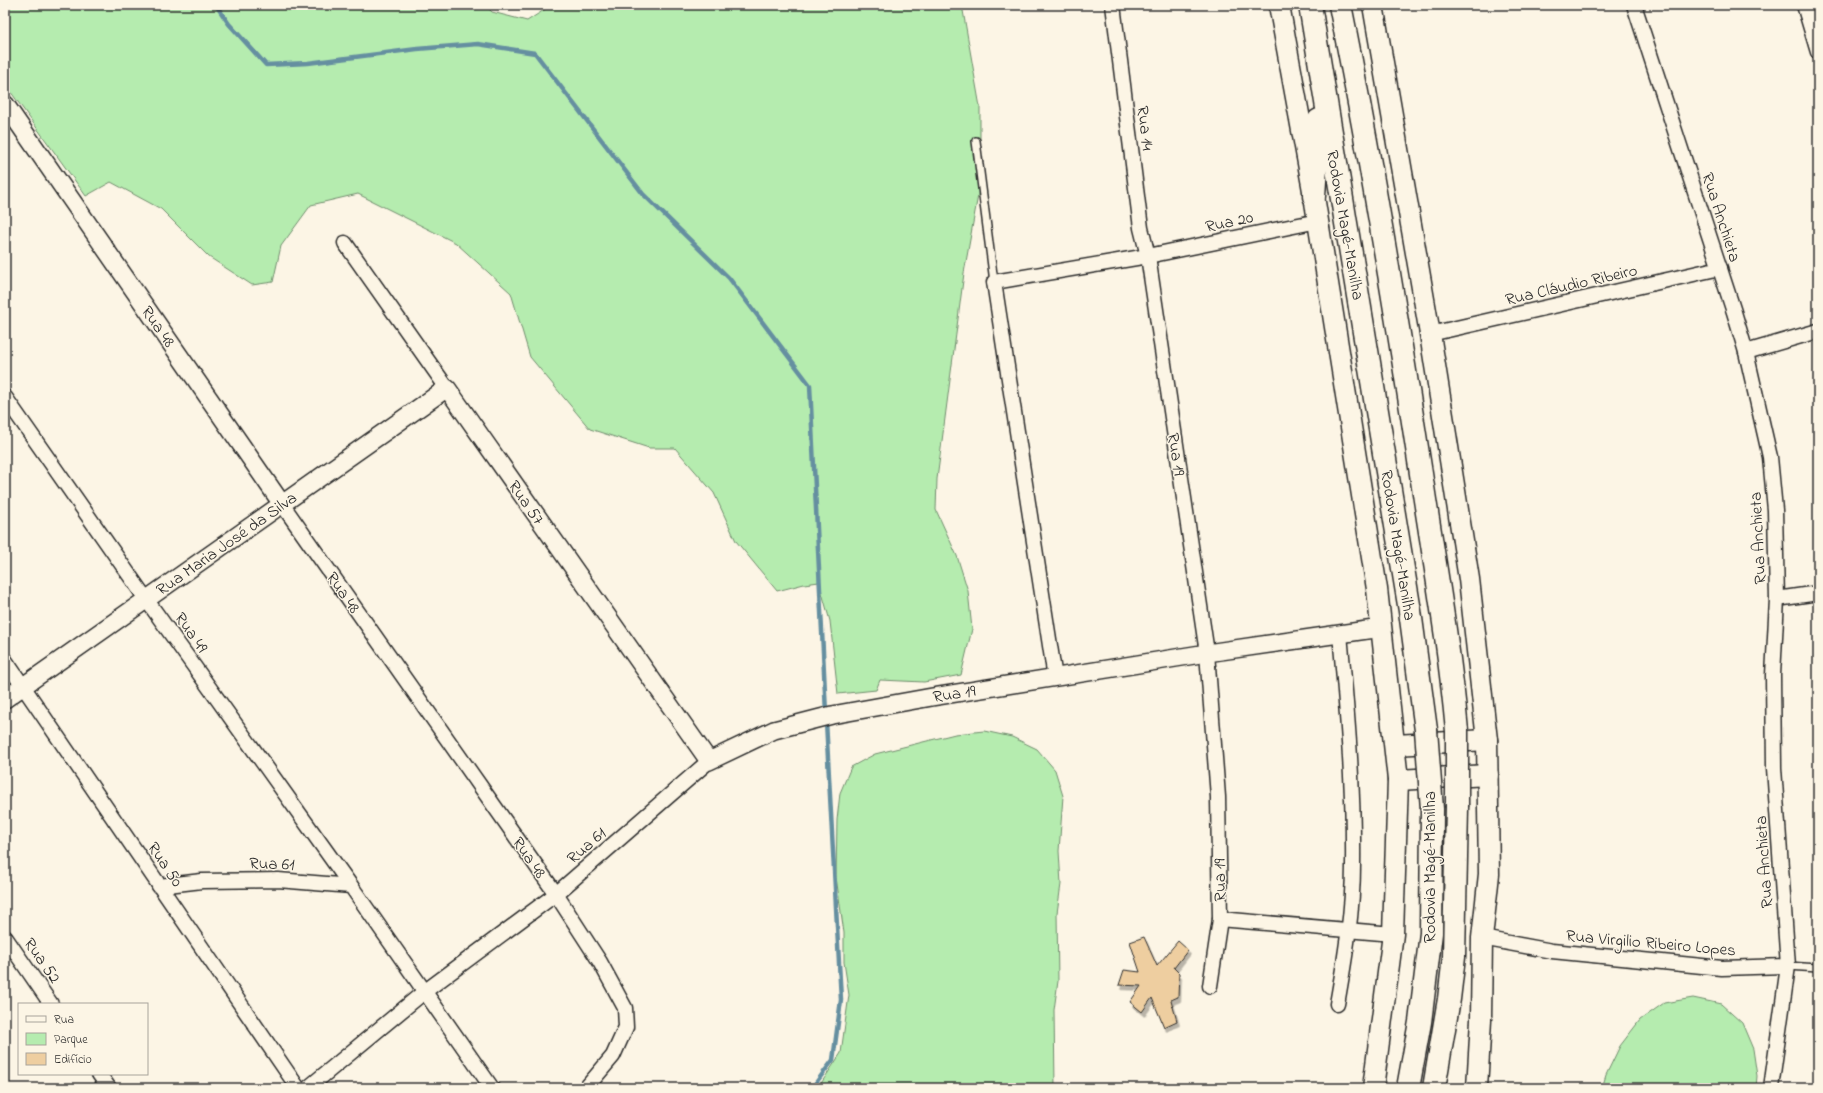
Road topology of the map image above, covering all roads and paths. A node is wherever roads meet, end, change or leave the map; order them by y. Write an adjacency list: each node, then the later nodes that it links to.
1 (1113, 5): 15 (street, Rua 14)
2 (1279, 5): 12 (main road)
3 (1310, 5): 9 (highway, Rodovia Magé-Manilha)
4 (1340, 5): 55 (highway, Rodovia Magé-Manilha, bridge)
5 (1372, 5): 19 (main road)
6 (1634, 5): 16 (street, Rua Anchieta)
7 (1804, 5): 8 (street)
8 (1818, 52)
9 (1321, 79): 12 (highway); 54 (highway, Rodovia Magé-Manilha, bridge)
10 (5, 104): 23 (street, Rua 48)
11 (976, 141): 17 (lane)
12 (1314, 196): 13 (main road)
13 (1318, 221): 15 (street, Rua 20); 27 (main road)
14 (345, 243): 21 (street, Rua 57)
15 (1148, 256): 17 (street, Rua 20); 29 (street, Rua 19)
16 (1720, 268): 19 (street, Rua Cláudio Ribeiro); 20 (street, Rua Anchieta)
17 (994, 282): 31 (street)
18 (1818, 331): 20 (street)
19 (1430, 334): 34 (main road)
20 (1746, 352): 26 (street, Rua Anchieta)
21 (447, 388): 23 (street, Rua Maria José da Silva); 36 (street, Rua 57)
22 (5, 397): 25 (street, Rua 49)
23 (282, 504): 25 (street, Rua Maria José da Silva); 41 (street, Rua 48)
24 (1818, 592): 26 (street)
25 (146, 599): 32 (street, Rua Maria José da Silva); 40 (street, Rua 49)
26 (1777, 599): 47 (street, Rua Anchieta)
27 (1381, 628): 28 (street, Rua 19); 35 (main road)
28 (1340, 634): 29 (street, Rua 19); 43 (street)
29 (1207, 653): 31 (street, Rua 19); 42 (street, Rua 19)
30 (5, 660): 32 (street, Rua 50)
31 (1054, 678): 36 (street, Rua 19)
32 (23, 686): 33 (street, Rua Maria José da Silva); 39 (street, Rua 50)
33 (5, 699)
34 (1488, 740): 35 (main road); 37 (main road)
35 (1395, 745): 38 (main road)
36 (709, 761): 41 (street, Rua 61)
37 (1488, 775): 38 (main road); 46 (main road)
38 (1398, 780): 44 (main road)
39 (160, 886): 40 (street, Rua 61); 58 (street, Rua 50)
40 (351, 886): 50 (street)
41 (556, 894): 50 (street, Rua 61); 61 (street, Rua 48)
42 (1220, 919): 43 (street); 49 (street, Rua 19)
43 (1348, 931): 44 (street); 52 (street)
44 (1393, 934): 62 (main road)
45 (5, 937): 51 (street, Rua 52)
46 (1482, 938): 47 (street, Rua Virgilio Ribeiro Lopes); 56 (main road)
47 (1788, 966): 48 (lane, Rua Virgilio Ribeiro Lopes); 63 (street, Rua Anchieta)
48 (1818, 968)
49 (1210, 986)
50 (424, 992): 59 (street, Rua 61); 60 (street)
51 (50, 1003)
52 (1337, 1004)
53 (100, 1075): 57 (street)
54 (1410, 1081)
55 (1435, 1083)
56 (1477, 1087)
57 (109, 1088)
58 (298, 1088)
59 (308, 1088)
60 (492, 1088)
61 (586, 1088)
62 (1373, 1088)
63 (1771, 1088)

